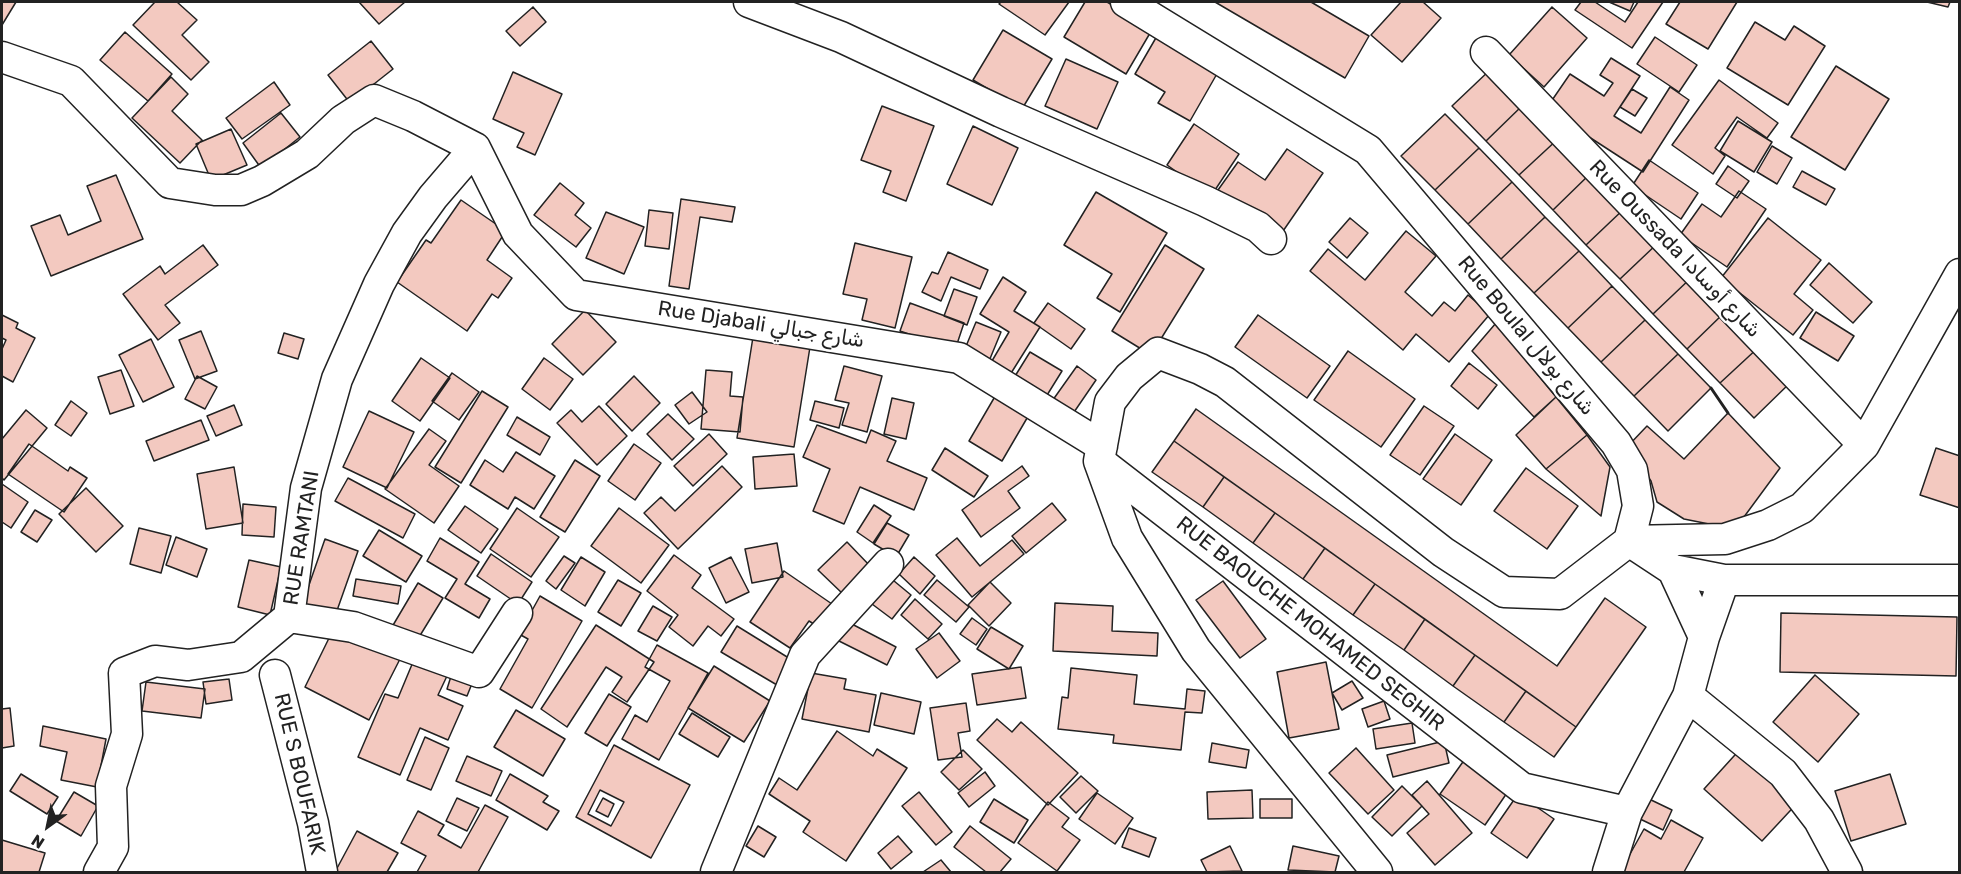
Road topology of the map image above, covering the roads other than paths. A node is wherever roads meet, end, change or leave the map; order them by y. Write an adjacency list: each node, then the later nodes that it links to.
1 (749, 2): 6 (street)
2 (1126, 2): 10 (street, Rue Boulal شارع بولال)
3 (1486, 52): 8 (street, Rue Oussada شارع أوسادا)
4 (2, 57): 5 (street)
5 (475, 148): 9 (street, Rue Djabali شارع جبالي); 16 (street, RUE RAMTANI)
6 (1271, 239)
7 (1959, 274): 8 (street)
8 (1864, 445): 10 (street)
9 (1100, 453): 10 (street); 20 (street, RUE BAOUCHE MOHAMED SEGHIR); 24 (street)
10 (1629, 541): 12 (street)
11 (888, 564): 23 (street)
12 (1673, 570): 13 (street); 17 (street)
13 (1724, 580): 14 (street); 17 (street)
14 (1959, 580)
15 (517, 613): 16 (street)
16 (290, 617): 21 (street, RUE RAMTANI)
17 (1704, 637): 19 (street)
18 (275, 675): 22 (street, RUE S BOUFARIK)
19 (1688, 696): 20 (street); 26 (street)
20 (1627, 812): 25 (street)
21 (99, 873)
22 (322, 873)
23 (716, 873)
24 (1377, 873)
25 (1608, 873)
26 (1846, 873)

